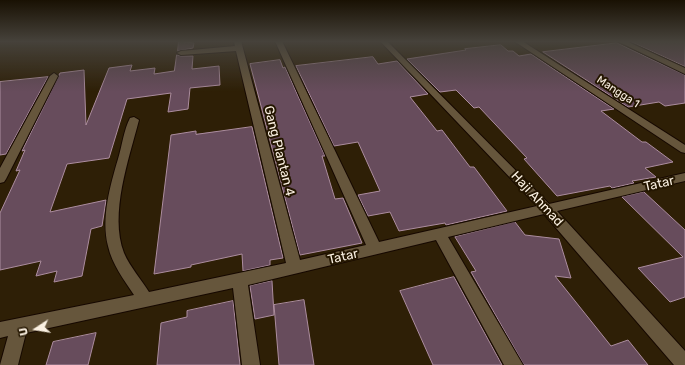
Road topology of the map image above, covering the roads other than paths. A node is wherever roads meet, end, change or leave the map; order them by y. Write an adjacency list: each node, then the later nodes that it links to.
1 (242, 58): 15 (street, Gang Plantan 4)
2 (286, 58): 14 (street)
3 (401, 58): 12 (street, Haji Ahmad)
4 (545, 58): 9 (street, Mangga 1)
5 (658, 58): 6 (street)
6 (685, 71)
7 (54, 76): 11 (street)
8 (134, 120): 17 (street)
9 (685, 150)
10 (685, 177): 12 (street, Tatar)
11 (0, 179)
12 (548, 210): 13 (street, Tatar); 20 (street, Haji Ahmad)
13 (439, 234): 14 (street, Tatar); 23 (street)
14 (375, 250): 15 (street, Tatar)
15 (295, 268): 16 (street, Tatar)
16 (240, 280): 17 (street, Tatar); 22 (street)
17 (145, 300): 18 (street, Tatar)
18 (20, 325): 19 (street, Tatar); 21 (street)
19 (0, 330)
20 (685, 364)
21 (9, 365)
22 (251, 365)
23 (514, 365)

